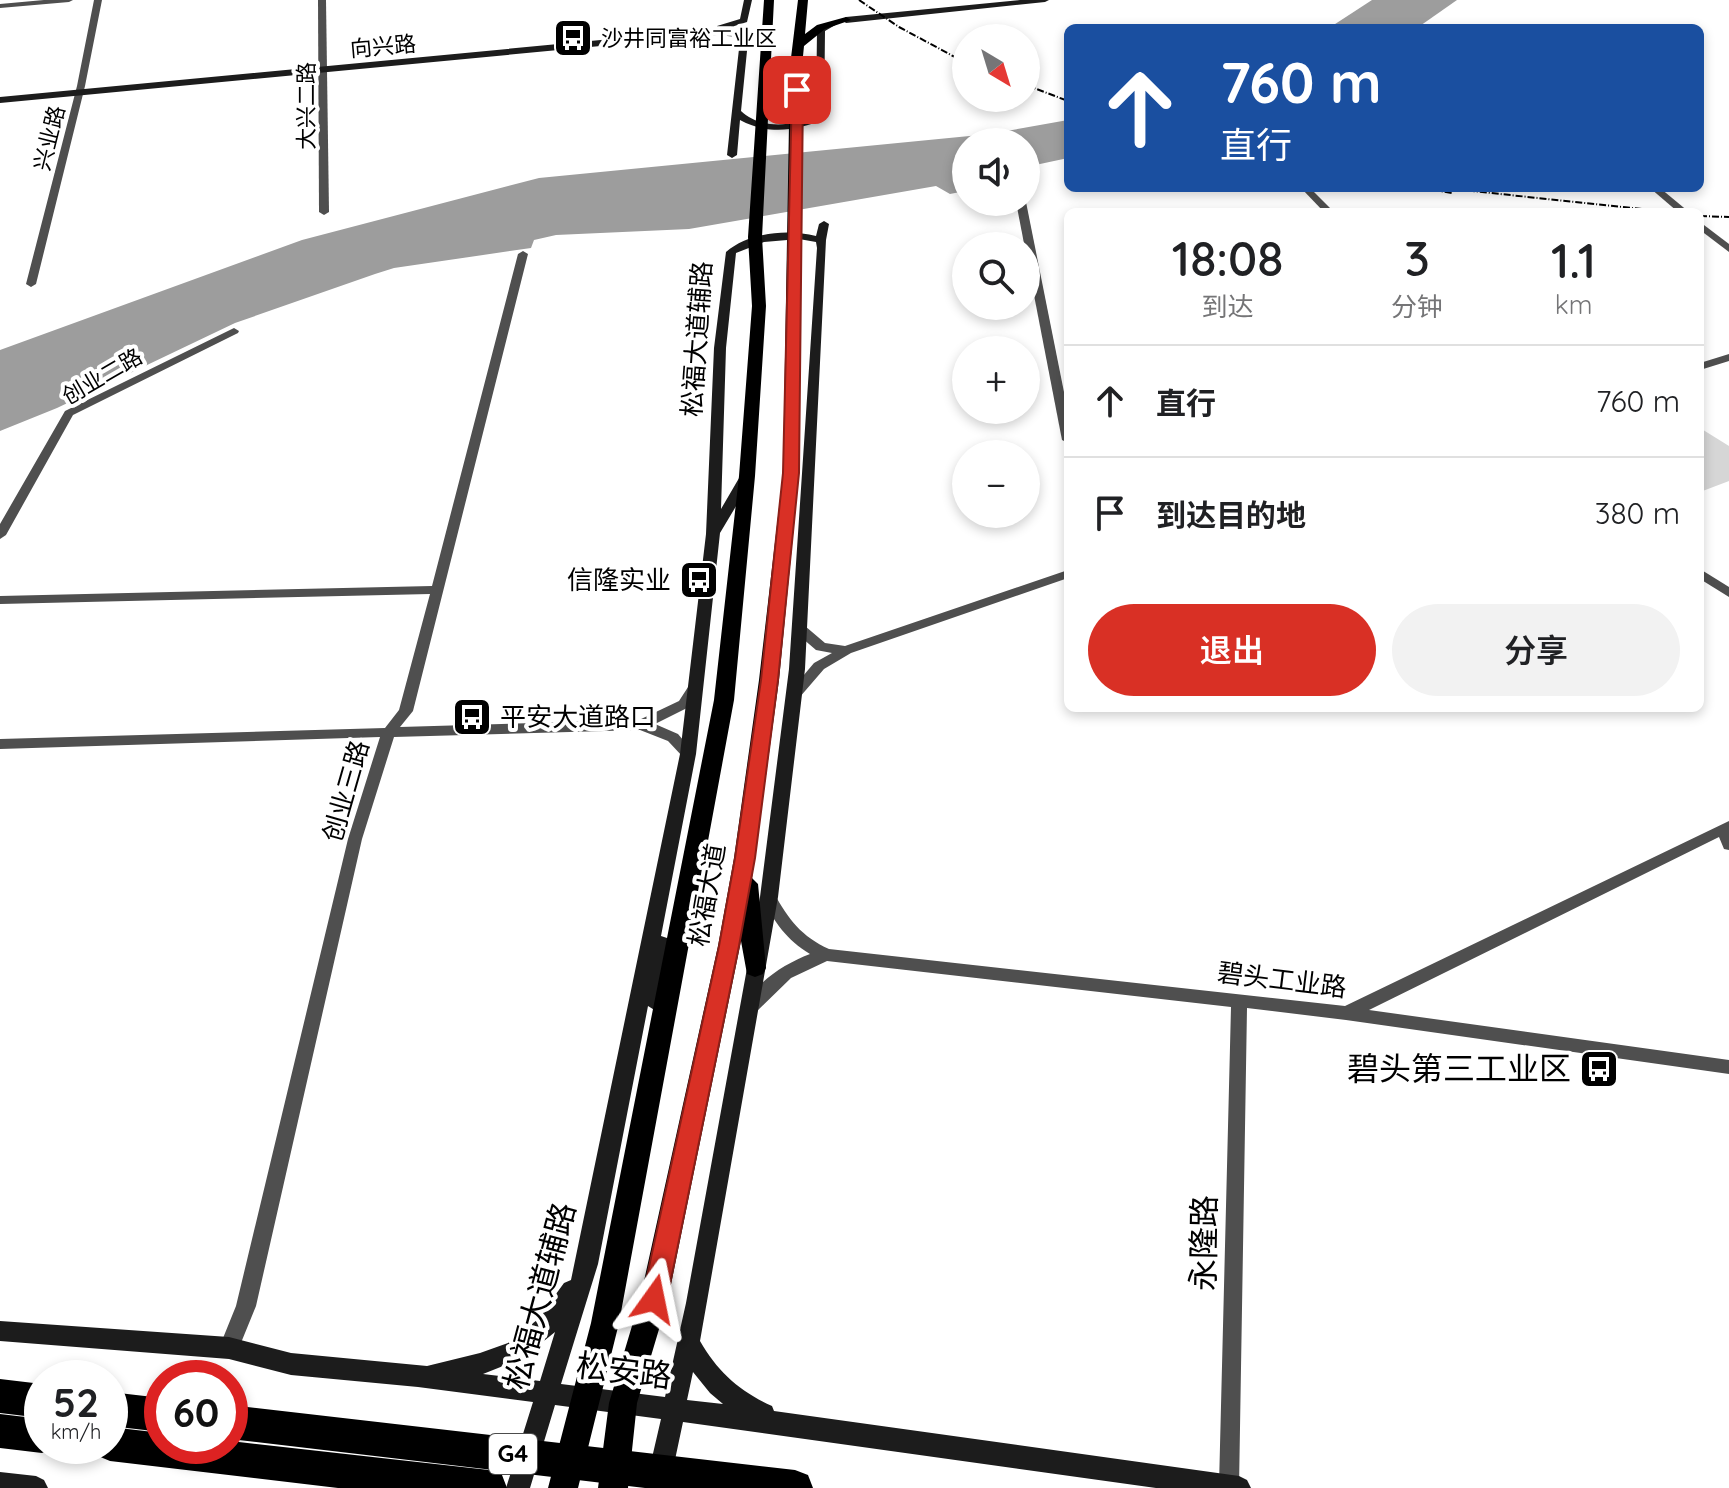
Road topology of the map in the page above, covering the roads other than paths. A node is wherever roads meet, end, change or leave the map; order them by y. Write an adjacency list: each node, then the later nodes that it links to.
1 (69, 0): 8 (street)
2 (98, 0): 15 (street, 兴业路)
3 (322, 0): 14 (street, 大兴二路)
4 (748, 0): 14 (main road, 向兴路)
5 (769, 0): 13 (main road, 松福大道)
6 (1045, 0): 9 (main road)
7 (803, 1): 9 (main road); 12 (main road)
8 (0, 6)
9 (846, 20): 10 (main road)
10 (833, 24): 12 (main road); 18 (main road)
11 (740, 34): 13 (main road); 14 (main road, 向兴路); 17 (main road)
12 (799, 44): 37 (main road, 松福大道)
13 (765, 49): 38 (main road, 松福大道)
14 (325, 67): 15 (main road, 向兴路); 25 (street, 大兴二路)
15 (80, 90): 16 (main road, 向兴路); 32 (street, 兴业路)
16 (0, 97)
17 (737, 112): 18 (main road); 19 (main road)
18 (776, 126): 19 (main road)
19 (734, 137): 20 (main road)
20 (732, 155)
21 (1309, 192): 23 (street)
22 (1659, 192): 24 (street)
23 (1325, 208)
24 (1679, 208)
25 (324, 212)
26 (1024, 216): 36 (street)
27 (824, 224): 29 (main road)
28 (1704, 228): 30 (street)
29 (821, 240): 39 (main road); 40 (main road, 松福大道辅路)
30 (1729, 249)
31 (523, 254): 44 (street, 创业三路)
32 (31, 284)
33 (234, 331): 41 (street, 创业二路)
34 (1729, 357): 35 (street)
35 (1704, 366)
36 (1064, 420)
37 (791, 473): 39 (main road); 57 (main road, 松福大道)
38 (747, 476): 40 (main road); 60 (main road, 松福大道)
39 (807, 526): 47 (main road)
40 (713, 534): 49 (main road, 松福大道辅路)
41 (0, 535)
42 (1064, 575): 48 (street)
43 (1704, 576): 45 (street)
44 (437, 590): 46 (street); 52 (street, 创业三路)
45 (1729, 593)
46 (0, 600)
47 (800, 629): 48 (street); 50 (main road)
48 (846, 650): 50 (street)
49 (695, 687): 51 (street); 54 (main road, 松福大道辅路)
50 (794, 695): 59 (main road)
51 (640, 725): 52 (street); 54 (street)
52 (388, 733): 53 (street); 73 (street, 创业三路)
53 (0, 744)
54 (688, 754): 58 (main road, 松福大道辅路)
55 (1727, 827): 56 (street); 66 (street)
56 (1729, 845)
57 (745, 858): 62 (main road); 79 (main road, 松福大道)
58 (667, 870): 63 (main road, 松福大道辅路); 69 (main road, 松福大道辅路)
59 (769, 897): 61 (street); 62 (main road)
60 (682, 922): 63 (main road, 松福大道辅路); 68 (main road, 松福大道)
61 (827, 955): 64 (street, 碧头工业路); 65 (street)
62 (755, 968): 65 (main road)
63 (657, 996): 68 (main road, 松福大道辅路); 69 (main road, 松福大道辅路)
64 (1239, 1001): 66 (street, 碧头工业路); 87 (street, 永隆路)
65 (751, 1006): 72 (main road)
66 (1346, 1013): 67 (street, 碧头工业路)
67 (1729, 1067)
68 (649, 1093): 77 (main road, 松福大道)
69 (615, 1119): 70 (main road, 松福大道辅路)
70 (587, 1264): 74 (main road); 75 (main road, 松福大道辅路)
71 (0, 1331): 73 (main road, 松安路)
72 (688, 1341): 80 (main road); 82 (main road)
73 (229, 1348): 74 (main road, 松安路)
74 (418, 1376): 75 (main road, 松安路)
75 (547, 1394): 77 (main road, 松安路); 90 (main road, 松福大道辅路)
76 (0, 1396): 78 (highway)
77 (585, 1398): 79 (main road, 松安路); 91 (main road, 松福大道)
78 (24, 1399)
79 (623, 1403): 80 (main road, 松安路); 92 (main road, 松福大道)
80 (676, 1409): 82 (main road, 松安路); 93 (main road)
81 (248, 1424): 94 (highway, G4)
82 (788, 1424): 87 (main road, 松安路)
83 (0, 1431): 84 (highway)
84 (24, 1434)
85 (128, 1446): 89 (highway, G4)
86 (0, 1484): 88 (main road)
87 (1234, 1487)
88 (36, 1488)
89 (489, 1488)
90 (518, 1488)
91 (563, 1488)
92 (613, 1488)
93 (657, 1488)
94 (795, 1488)

